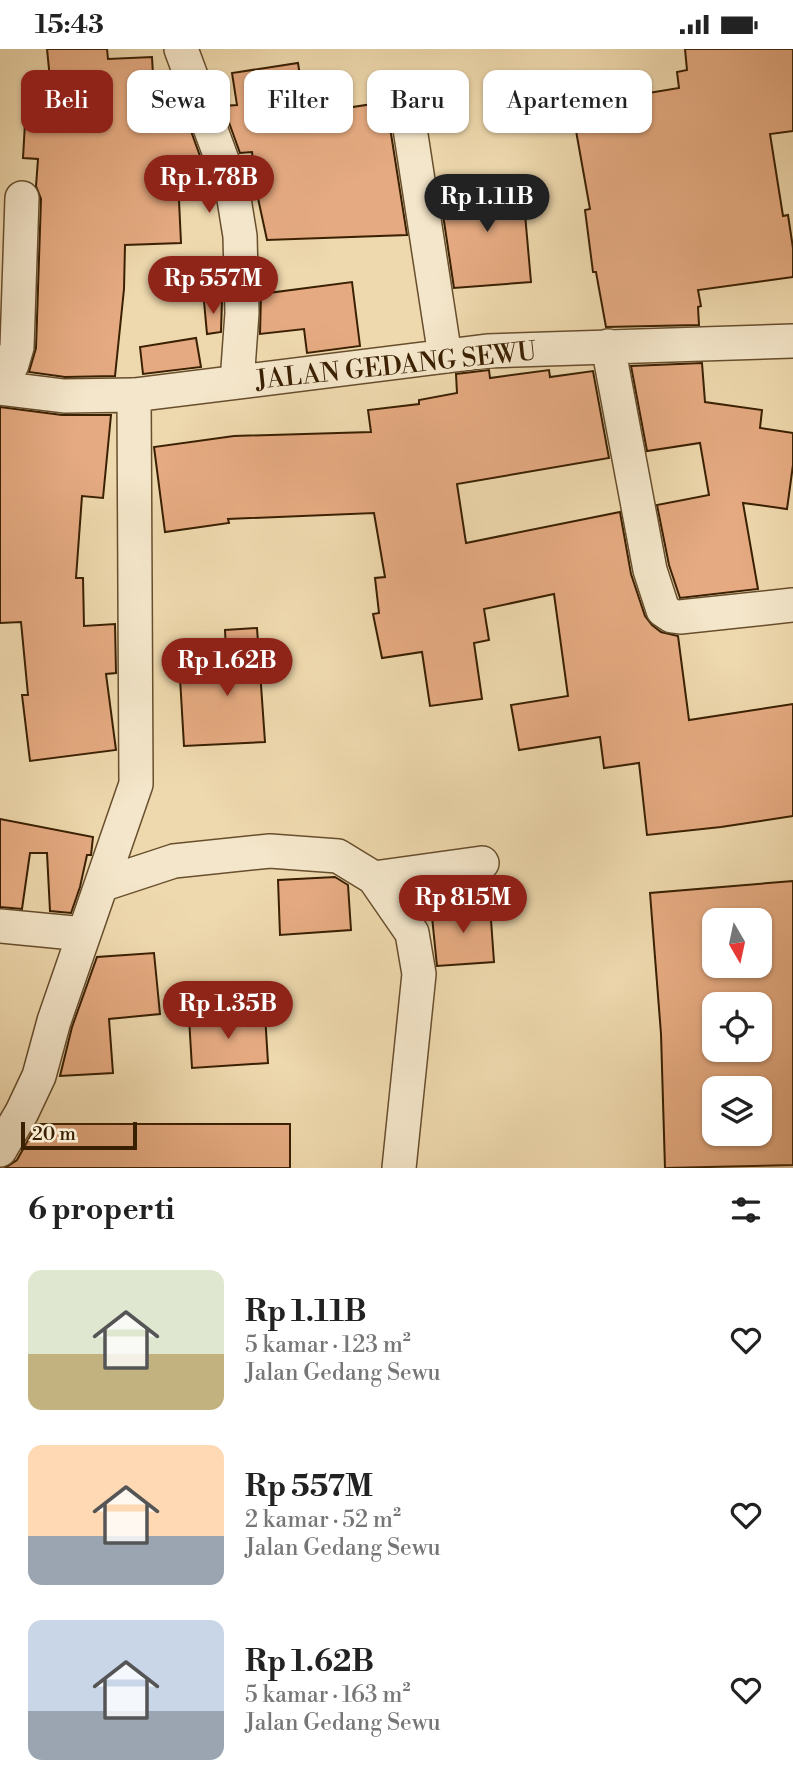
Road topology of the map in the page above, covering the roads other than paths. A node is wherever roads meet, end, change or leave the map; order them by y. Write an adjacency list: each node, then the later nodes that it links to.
1 (181, 49): 7 (street)
2 (411, 133): 6 (street)
3 (22, 198): 8 (street)
4 (793, 341): 5 (street, JALAN GEDANG SEWU)
5 (608, 346): 6 (street, JALAN GEDANG SEWU); 10 (street)
6 (444, 356): 7 (street, JALAN GEDANG SEWU)
7 (237, 382): 9 (street, JALAN GEDANG SEWU)
8 (0, 389): 9 (street, JALAN GEDANG SEWU)
9 (134, 395): 13 (street)
10 (793, 605)
11 (482, 863): 12 (street)
12 (374, 878): 13 (street); 17 (street)
13 (101, 885): 15 (street)
14 (0, 926): 15 (street)
15 (84, 934): 16 (street)
16 (4, 1139)
17 (399, 1168)

